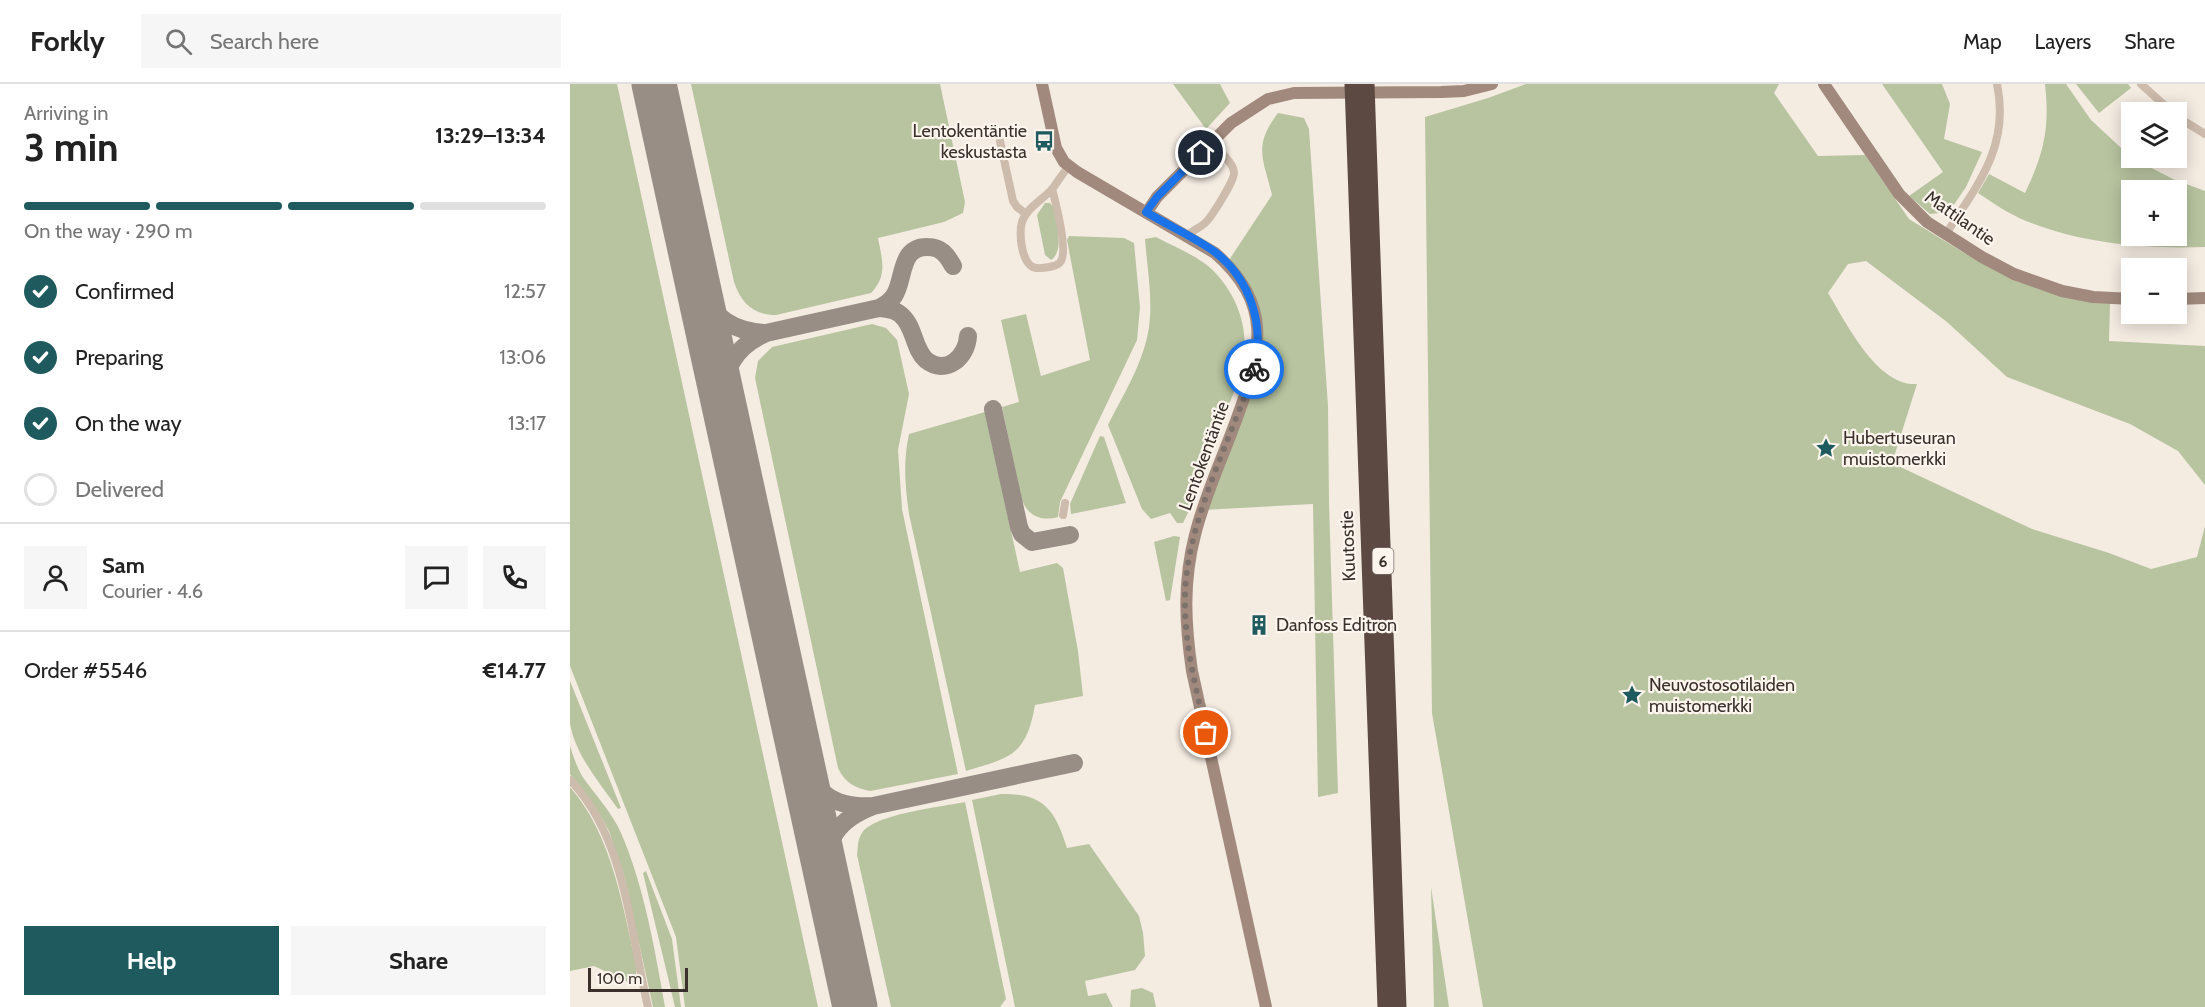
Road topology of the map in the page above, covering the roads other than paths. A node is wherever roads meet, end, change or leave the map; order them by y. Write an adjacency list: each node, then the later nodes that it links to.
1 (1042, 84): 14 (street, Lentokentäntie)
2 (1352, 84): 9 (highway, Kuutostie / 6)
3 (1367, 84): 9 (highway, Kuutostie / 6)
4 (1492, 84): 13 (street)
5 (1824, 84): 18 (street, Mattilantie)
6 (1997, 84): 18 (street)
7 (2141, 84): 8 (street)
8 (2161, 102)
9 (1360, 115): 28 (highway, Kuutostie / 6); 29 (highway, Kuutostie / 6)
10 (2187, 123): 11 (street)
11 (2205, 134)
12 (1000, 141): 17 (street)
13 (1211, 142): 16 (street); 19 (street)
14 (1069, 166): 15 (street); 16 (street, Lentokentäntie)
15 (1052, 189): 17 (street); 17 (street)
16 (1146, 212): 19 (street, Lentokentäntie)
17 (1026, 214)
18 (1946, 234): 20 (street, Mattilantie)
19 (1187, 236): 27 (street, Lentokentäntie)
20 (2121, 298)
21 (2205, 298): 22 (street)
22 (2187, 299)
23 (1065, 503): 24 (street)
24 (1063, 515)
25 (570, 780): 26 (street)
26 (648, 1007)
27 (1266, 1007)
28 (1385, 1007)
29 (1400, 1007)

